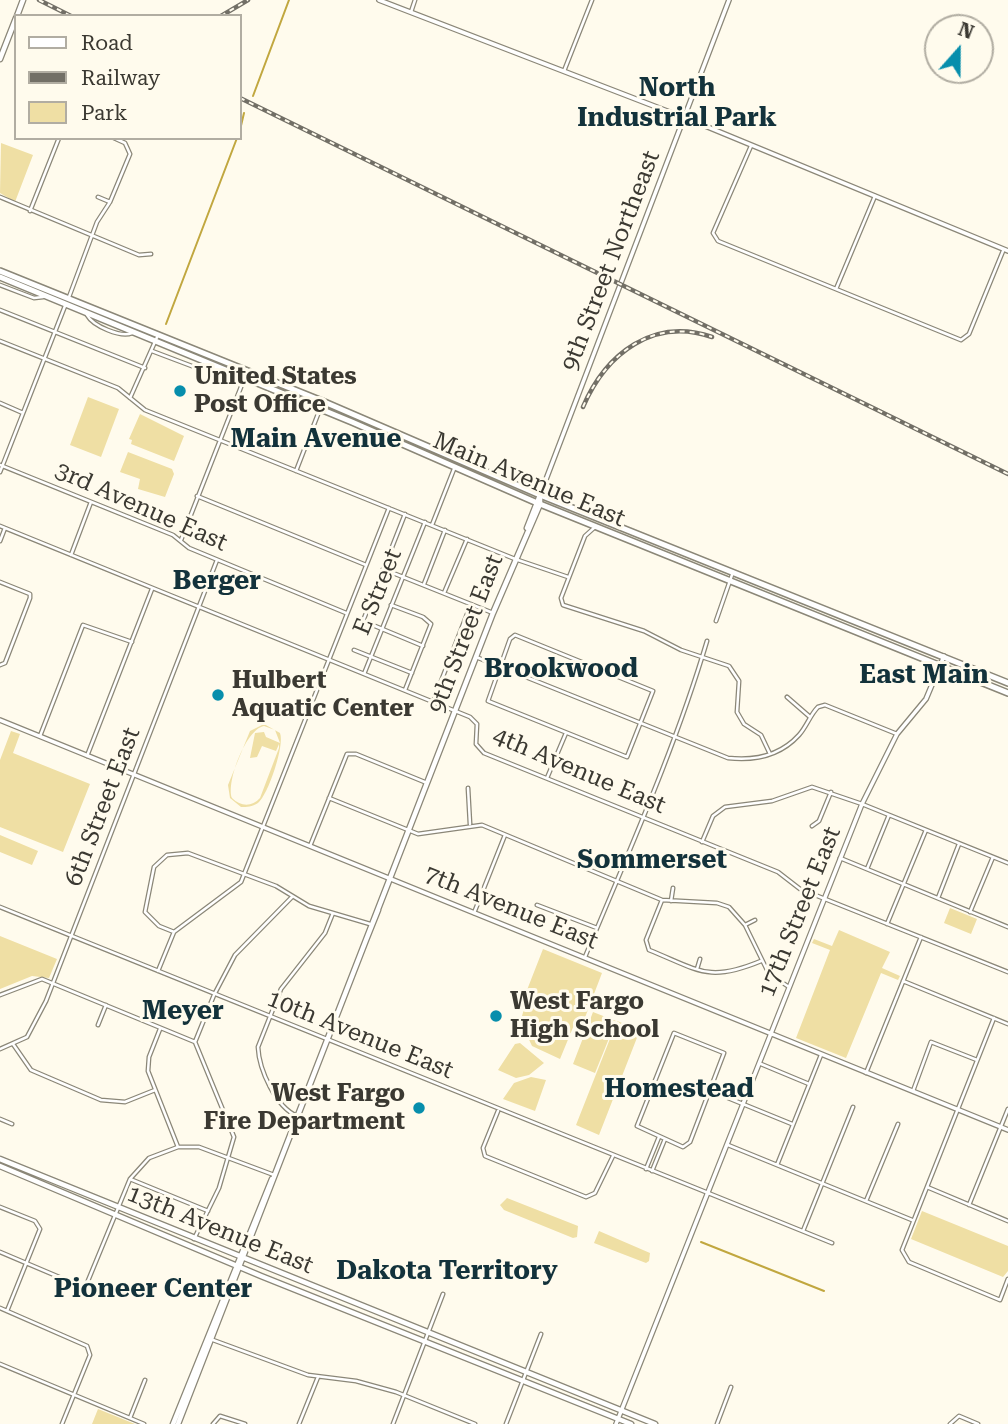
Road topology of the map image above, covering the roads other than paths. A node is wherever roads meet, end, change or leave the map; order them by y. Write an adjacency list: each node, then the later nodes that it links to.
1 (379, 0): 5 (street)
2 (415, 0): 5 (street)
3 (592, 0): 8 (street)
4 (729, 0): 9 (street, 9th Street Northeast)
5 (411, 12): 8 (street)
6 (14, 22): 7 (main road)
7 (0, 59)
8 (564, 71): 9 (street)
9 (684, 118): 12 (street); 47 (street, 9th Street Northeast)
10 (59, 140): 17 (street)
11 (120, 140): 16 (street)
12 (751, 146): 13 (street); 24 (street)
13 (875, 196): 19 (street); 24 (street)
14 (0, 197): 17 (street)
15 (98, 197): 16 (street)
16 (110, 202): 18 (street)
17 (30, 211): 18 (street)
18 (92, 236): 20 (street); 26 (street)
19 (1006, 250): 24 (street)
20 (151, 254)
21 (0, 271): 26 (main road, Main Avenue East)
22 (0, 277): 25 (main road, Main Avenue East)
23 (0, 285): 25 (street)
24 (836, 289)
25 (46, 295): 26 (main road, Main Avenue East)
26 (67, 301): 28 (street); 29 (main road, Main Avenue East); 29 (main road, Main Avenue East)
27 (0, 310): 28 (street)
28 (55, 332): 32 (street); 34 (street)
29 (157, 337): 31 (street); 38 (main road, Main Avenue East); 40 (main road, Main Avenue East)
30 (0, 341): 32 (street)
31 (152, 351): 33 (street); 34 (street)
32 (44, 360): 36 (street); 39 (street)
33 (197, 368)
34 (145, 369): 36 (street)
35 (241, 387): 41 (street)
36 (130, 398): 41 (street)
37 (0, 403): 39 (street)
38 (320, 409): 40 (main road); 43 (main road, Main Avenue East); 44 (street)
39 (23, 413): 42 (street)
40 (361, 417): 46 (main road, Main Avenue East)
41 (220, 440): 44 (street); 48 (street)
42 (1, 466): 45 (street); 49 (street, 3rd Avenue East)
43 (454, 468): 46 (main road); 50 (main road, Main Avenue East); 54 (street)
44 (296, 471): 51 (street)
45 (0, 472)
46 (493, 475): 47 (main road, Main Avenue East)
47 (540, 495): 50 (main road, 9th Street East); 67 (main road, Main Avenue East)
48 (197, 496): 61 (street); 65 (street)
49 (91, 502): 61 (street, 3rd Avenue East); 62 (street)
50 (537, 503): 56 (main road, Main Avenue East); 63 (main road, 9th Street East)
51 (389, 508): 52 (street); 65 (street)
52 (405, 514): 53 (street); 66 (street)
53 (425, 522): 54 (street); 68 (street, E Street)
54 (432, 524): 58 (street)
55 (0, 526): 57 (street, 4th Avenue East)
56 (596, 527): 69 (street); 70 (main road, Main Avenue East)
57 (5, 528): 60 (street); 62 (street, 4th Avenue East)
58 (445, 530): 59 (street); 72 (street)
59 (467, 539): 63 (street); 74 (street)
60 (0, 541)
61 (180, 541): 64 (street, 3rd Avenue East)
62 (71, 555): 73 (street, 4th Avenue East)
63 (515, 559): 69 (street); 79 (main road, 9th Street East)
64 (217, 560): 77 (street, 6th Street East); 78 (street, 3rd Avenue East)
65 (367, 565): 78 (street)
66 (383, 569): 68 (street); 81 (street)
67 (733, 572): 70 (street); 87 (main road, Main Avenue East)
68 (403, 576): 72 (street); 76 (street, E Street)
69 (568, 577): 89 (street)
70 (731, 581): 80 (street); 92 (main road, Main Avenue East)
71 (0, 582): 91 (street)
72 (424, 584): 74 (street)
73 (152, 589): 77 (street, 4th Avenue East); 83 (street)
74 (444, 593): 75 (street)
75 (471, 604): 79 (street); 100 (street)
76 (391, 605): 81 (street, E Street); 84 (street)
77 (199, 608): 90 (street, 4th Avenue East); 111 (street, 6th Street East)
78 (346, 613): 90 (street)
79 (493, 613): 88 (main road, 9th Street East)
80 (716, 621)
81 (382, 630): 84 (street); 86 (street, E Street)
82 (707, 641): 89 (street)
83 (132, 642): 107 (street); 110 (street)
84 (423, 646): 94 (street)
85 (354, 649): 86 (street)
86 (371, 656): 94 (street); 95 (street, E Street)
87 (944, 656): 92 (street, 17th Street East); 96 (main road, Main Avenue East)
88 (476, 657): 93 (street); 101 (main road, 9th Street East)
89 (702, 657): 108 (street); 109 (street)
90 (328, 660): 95 (street, 4th Avenue East); 121 (street)
91 (0, 665)
92 (941, 665): 98 (main road, Main Avenue East); 106 (street, 17th Street East)
93 (499, 667): 104 (street); 104 (street); 105 (street)
94 (412, 673): 97 (street)
95 (364, 674): 97 (street, 4th Avenue East)
96 (1008, 683)
97 (405, 691): 100 (street, 4th Avenue East)
98 (1008, 693)
99 (787, 697): 102 (street)
100 (433, 702): 101 (street, 4th Avenue East)
101 (456, 712): 112 (street, 4th Avenue East); 113 (main road, 9th Street East)
102 (810, 717): 106 (street); 109 (street)
103 (0, 720): 107 (street, 7th Avenue East)
104 (641, 725): 105 (street); 108 (street)
105 (566, 733): 112 (street)
106 (897, 734): 117 (street, 17th Street East)
107 (40, 737): 110 (street, 7th Avenue East)
108 (673, 738): 109 (street); 119 (street)
109 (771, 754)
110 (87, 756): 111 (street, 7th Avenue East)
111 (135, 775): 121 (street, 7th Avenue East); 156 (street, 6th Street East)
112 (547, 779): 119 (street, 4th Avenue East)
113 (427, 783): 116 (street); 124 (main road, 9th Street East)
114 (468, 788): 120 (street)
115 (831, 792): 117 (street); 122 (street); 126 (street)
116 (328, 798): 124 (street); 128 (street)
117 (862, 804): 118 (street, 17th Street East); 130 (street, 17th Street East)
118 (889, 815): 123 (street, 17th Street East); 132 (street)
119 (643, 818): 126 (street, 4th Avenue East); 135 (street)
120 (470, 824): 124 (street); 125 (street)
121 (263, 826): 128 (street, 7th Avenue East); 133 (street)
122 (812, 826)
123 (926, 830): 127 (street, 17th Street East); 136 (street)
124 (408, 831): 134 (main road, 9th Street East)
125 (505, 835): 135 (street); 148 (street)
126 (702, 842): 139 (street, 4th Avenue East)
127 (959, 844): 129 (street, 17th Street East); 140 (street)
128 (310, 846): 134 (street, 7th Avenue East)
129 (993, 857): 131 (street, 17th Street East); 146 (street)
130 (840, 858): 132 (street); 139 (street, 17th Street East)
131 (1008, 863)
132 (867, 869): 136 (street)
133 (245, 873): 138 (street); 155 (street); 155 (street)
134 (390, 878): 145 (main road, 9th Street East); 148 (street, 7th Avenue East)
135 (617, 881): 141 (street); 154 (street)
136 (903, 884): 140 (street); 151 (street)
137 (673, 888): 142 (street)
138 (292, 897): 147 (street); 169 (street)
139 (824, 898): 151 (street, 4th Avenue East); 167 (street, 17th Street East)
140 (938, 898): 146 (street)
141 (662, 900): 142 (street); 162 (street)
142 (671, 901): 152 (street)
143 (537, 905): 154 (street)
144 (0, 907): 156 (street, 10th Avenue East)
145 (378, 909): 150 (main road, 9th Street East); 158 (main road, 9th Street East)
146 (970, 912): 153 (street)
147 (333, 913): 150 (street); 171 (street)
148 (474, 913): 159 (street, 7th Avenue East)
149 (755, 920): 152 (street)
150 (370, 924): 158 (main road, 9th Street East)
151 (887, 924): 157 (street, 4th Avenue East)
152 (745, 925): 161 (street)
153 (1008, 927)
154 (597, 928): 159 (street)
155 (174, 932): 163 (street)
156 (71, 936): 163 (street, 10th Avenue East); 166 (street, 6th Street East)
157 (921, 937): 164 (street, 4th Avenue East); 165 (street)
158 (366, 941): 177 (main road, 9th Street East)
159 (585, 957): 176 (street, 7th Avenue East)
160 (700, 959): 162 (street)
161 (761, 961): 162 (street); 167 (street)
162 (697, 969)
163 (158, 972): 169 (street, 10th Avenue East)
164 (1008, 972)
165 (903, 981): 172 (street); 184 (street)
166 (53, 984): 168 (street); 170 (street); 179 (street, 6th Street East)
167 (789, 988): 176 (street, 17th Street East)
168 (0, 995)
169 (214, 995): 171 (street, 10th Avenue East); 178 (street)
170 (106, 1005): 174 (street); 175 (street)
171 (270, 1016): 177 (street, 10th Avenue East); 186 (street)
172 (994, 1018): 173 (street); 182 (street)
173 (1008, 1024)
174 (98, 1026)
175 (160, 1028): 178 (street); 188 (street)
176 (771, 1034): 181 (street, 7th Avenue East); 183 (street, 17th Street East)
177 (327, 1040): 194 (street, 10th Avenue East); 196 (main road, 9th Street East)
178 (195, 1042): 208 (street)
179 (13, 1043): 180 (street, 6th Street East); 188 (street)
180 (0, 1049)
181 (821, 1055): 184 (street, 7th Avenue East); 187 (street)
182 (976, 1060): 190 (street); 195 (street)
183 (759, 1063): 187 (street); 191 (street, 17th Street East)
184 (866, 1073): 190 (street, 7th Avenue East)
185 (275, 1077): 186 (street)
186 (269, 1080): 196 (street)
187 (809, 1084): 200 (street)
188 (155, 1090): 206 (street)
189 (711, 1091): 191 (street); 203 (street); 204 (street)
190 (913, 1091): 195 (street, 7th Avenue East)
191 (743, 1104): 200 (street); 205 (street, 17th Street East)
192 (853, 1107): 216 (street)
193 (1008, 1109): 201 (street)
194 (498, 1110): 207 (street, 10th Avenue East); 207 (street)
195 (958, 1110): 201 (street, 7th Avenue East); 217 (street)
196 (297, 1116): 214 (main road, 9th Street East)
197 (0, 1119): 198 (street)
198 (12, 1124)
199 (898, 1124): 219 (street)
200 (793, 1125): 210 (street)
201 (1000, 1127): 202 (street, 7th Avenue East); 220 (street)
202 (1008, 1130)
203 (659, 1137): 204 (street); 212 (street)
204 (664, 1139): 213 (street)
205 (727, 1145): 210 (street); 218 (street, 17th Street East)
206 (178, 1147): 208 (street); 215 (street)
207 (613, 1156): 212 (street, 10th Avenue East)
208 (230, 1158): 214 (street); 223 (street)
209 (0, 1159): 222 (main road, 13th Avenue East)
210 (776, 1165): 216 (street)
211 (0, 1166): 224 (main road, 13th Avenue East)
212 (646, 1169): 213 (street, 10th Avenue East)
213 (652, 1171): 218 (street, 10th Avenue East)
214 (274, 1175): 231 (main road, 9th Street East)
215 (130, 1179): 222 (street); 223 (street)
216 (822, 1183): 219 (street); 227 (street)
217 (926, 1187): 220 (street); 225 (street)
218 (708, 1193): 227 (street, 10th Avenue East); 250 (street)
219 (866, 1202): 225 (street)
220 (969, 1205): 226 (street)
221 (0, 1207): 232 (street)
222 (118, 1207): 224 (street); 228 (main road, 13th Avenue East)
223 (209, 1211): 228 (street)
224 (116, 1214): 232 (street); 233 (main road, 13th Avenue East)
225 (912, 1220): 234 (street)
226 (1008, 1221)
227 (803, 1231): 229 (street, 10th Avenue East)
228 (194, 1239): 231 (main road, 13th Avenue East)
229 (832, 1243)
230 (0, 1252): 232 (street)
231 (242, 1258): 233 (main road, 9th Street East); 238 (main road, 13th Avenue East)
232 (26, 1263): 237 (street)
233 (239, 1266): 240 (main road, 9th Street East); 241 (main road, 13th Avenue East)
234 (1008, 1279)
235 (443, 1294): 238 (street)
236 (0, 1308): 237 (street)
237 (7, 1311): 248 (street)
238 (428, 1334): 241 (street); 243 (main road, 13th Avenue East)
239 (541, 1334): 243 (street)
240 (209, 1339): 244 (street); 255 (main road, 9th Street East); 256 (main road, 9th Street East)
241 (425, 1341): 246 (main road, 13th Avenue East); 249 (street)
242 (0, 1364): 248 (street)
243 (526, 1374): 246 (street); 250 (main road, 13th Avenue East)
244 (318, 1377): 249 (street); 259 (street)
245 (145, 1380): 251 (street)
246 (523, 1381): 252 (main road, 13th Avenue East); 262 (street)
247 (731, 1387): 265 (street)
248 (74, 1394): 251 (street); 253 (street)
249 (404, 1395): 260 (street); 261 (street)
250 (622, 1410): 252 (street); 264 (main road, 13th Avenue East)
251 (130, 1418): 254 (street)
252 (617, 1422): 263 (main road, 13th Avenue East)
253 (62, 1424)
254 (144, 1424)
255 (173, 1424)
256 (178, 1424)
257 (213, 1424): 258 (street)
258 (246, 1424)
259 (299, 1424)
260 (393, 1424)
261 (475, 1424)
262 (506, 1424)
263 (631, 1424)
264 (655, 1424)
265 (717, 1424)
266 (950, 1424): 267 (street)
267 (978, 1424)

